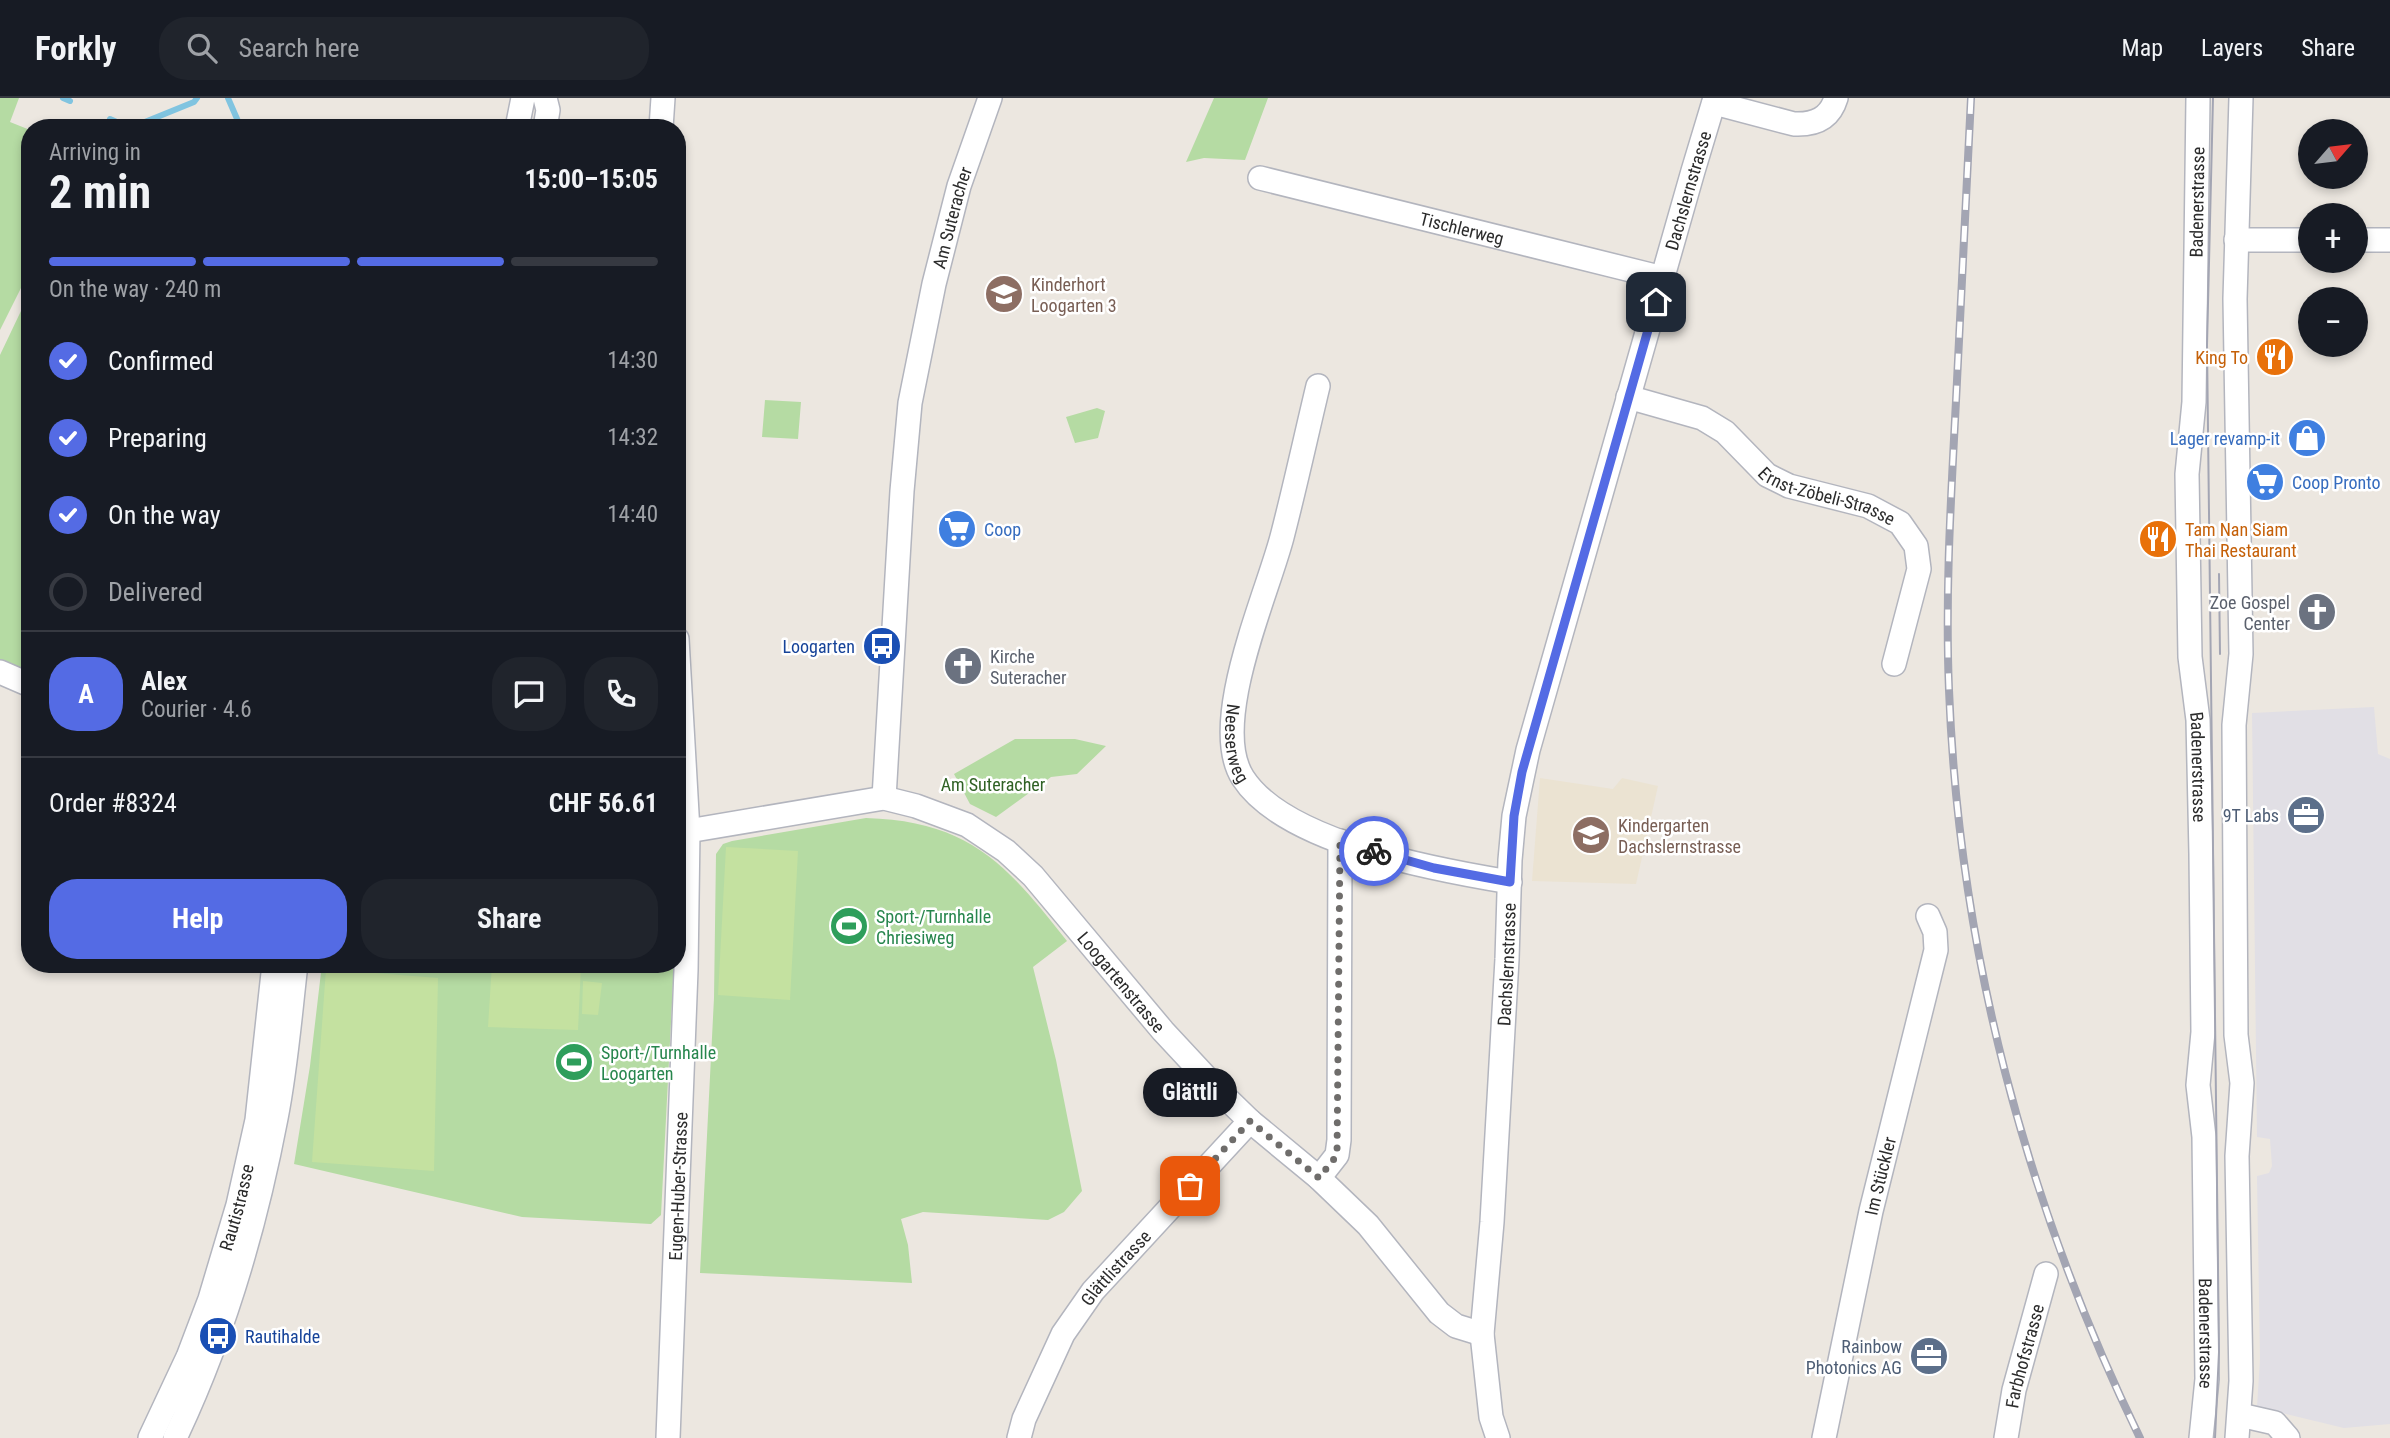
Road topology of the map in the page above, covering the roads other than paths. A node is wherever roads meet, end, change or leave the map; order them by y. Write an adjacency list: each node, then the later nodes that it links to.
1 (523, 98): 9 (street)
2 (544, 98): 10 (street)
3 (663, 98): 11 (street)
4 (990, 98): 24 (street, Am Suteracher)
5 (1836, 98): 8 (street)
6 (2198, 98): 45 (street, Badenerstrasse)
7 (2241, 98): 13 (street, Badenerstrasse)
8 (1715, 101): 17 (street, Dachslernstrasse)
9 (519, 119)
10 (546, 119)
11 (662, 119)
12 (1260, 178): 17 (street, Tischlerweg)
13 (2236, 240): 14 (street); 37 (street, Badenerstrasse)
14 (2298, 240)
15 (2368, 240): 16 (street)
16 (2390, 240)
17 (1663, 278): 19 (street, Dachslernstrasse)
18 (1318, 387): 26 (street, Neeserweg)
19 (1628, 397): 20 (street, Ernst-Zöbeli-Strasse); 27 (street, Dachslernstrasse)
20 (1894, 664)
21 (0, 672): 22 (street)
22 (21, 681)
23 (686, 796): 25 (street, Eugen-Huber-Strasse)
24 (884, 798): 25 (street, Loogartenstrasse); 33 (street, Loogartenstrasse)
25 (688, 831): 29 (street, Eugen-Huber-Strasse)
26 (1340, 841): 27 (street, Neeserweg); 34 (street)
27 (1510, 882): 36 (street, Dachslernstrasse)
28 (1928, 916): 43 (street, Im Stückler)
29 (686, 970)
30 (273, 973): 38 (street, Rautistrasse)
31 (295, 973): 39 (street, Rautistrasse)
32 (686, 973): 40 (street, Eugen-Huber-Strasse)
33 (1250, 1121): 34 (street, Loogartenstrasse); 41 (street, Glättlistrasse)
34 (1319, 1178): 36 (street, Loogartenstrasse)
35 (2046, 1274): 44 (street, Farbhofstrasse)
36 (1482, 1334): 42 (street, Dachslernstrasse)
37 (2240, 1415): 46 (street, Badenerstrasse); 47 (street)
38 (150, 1438)
39 (175, 1438)
40 (668, 1438)
41 (1019, 1438)
42 (1498, 1438)
43 (1824, 1438)
44 (2006, 1438)
45 (2201, 1438)
46 (2237, 1438)
47 (2288, 1438)

